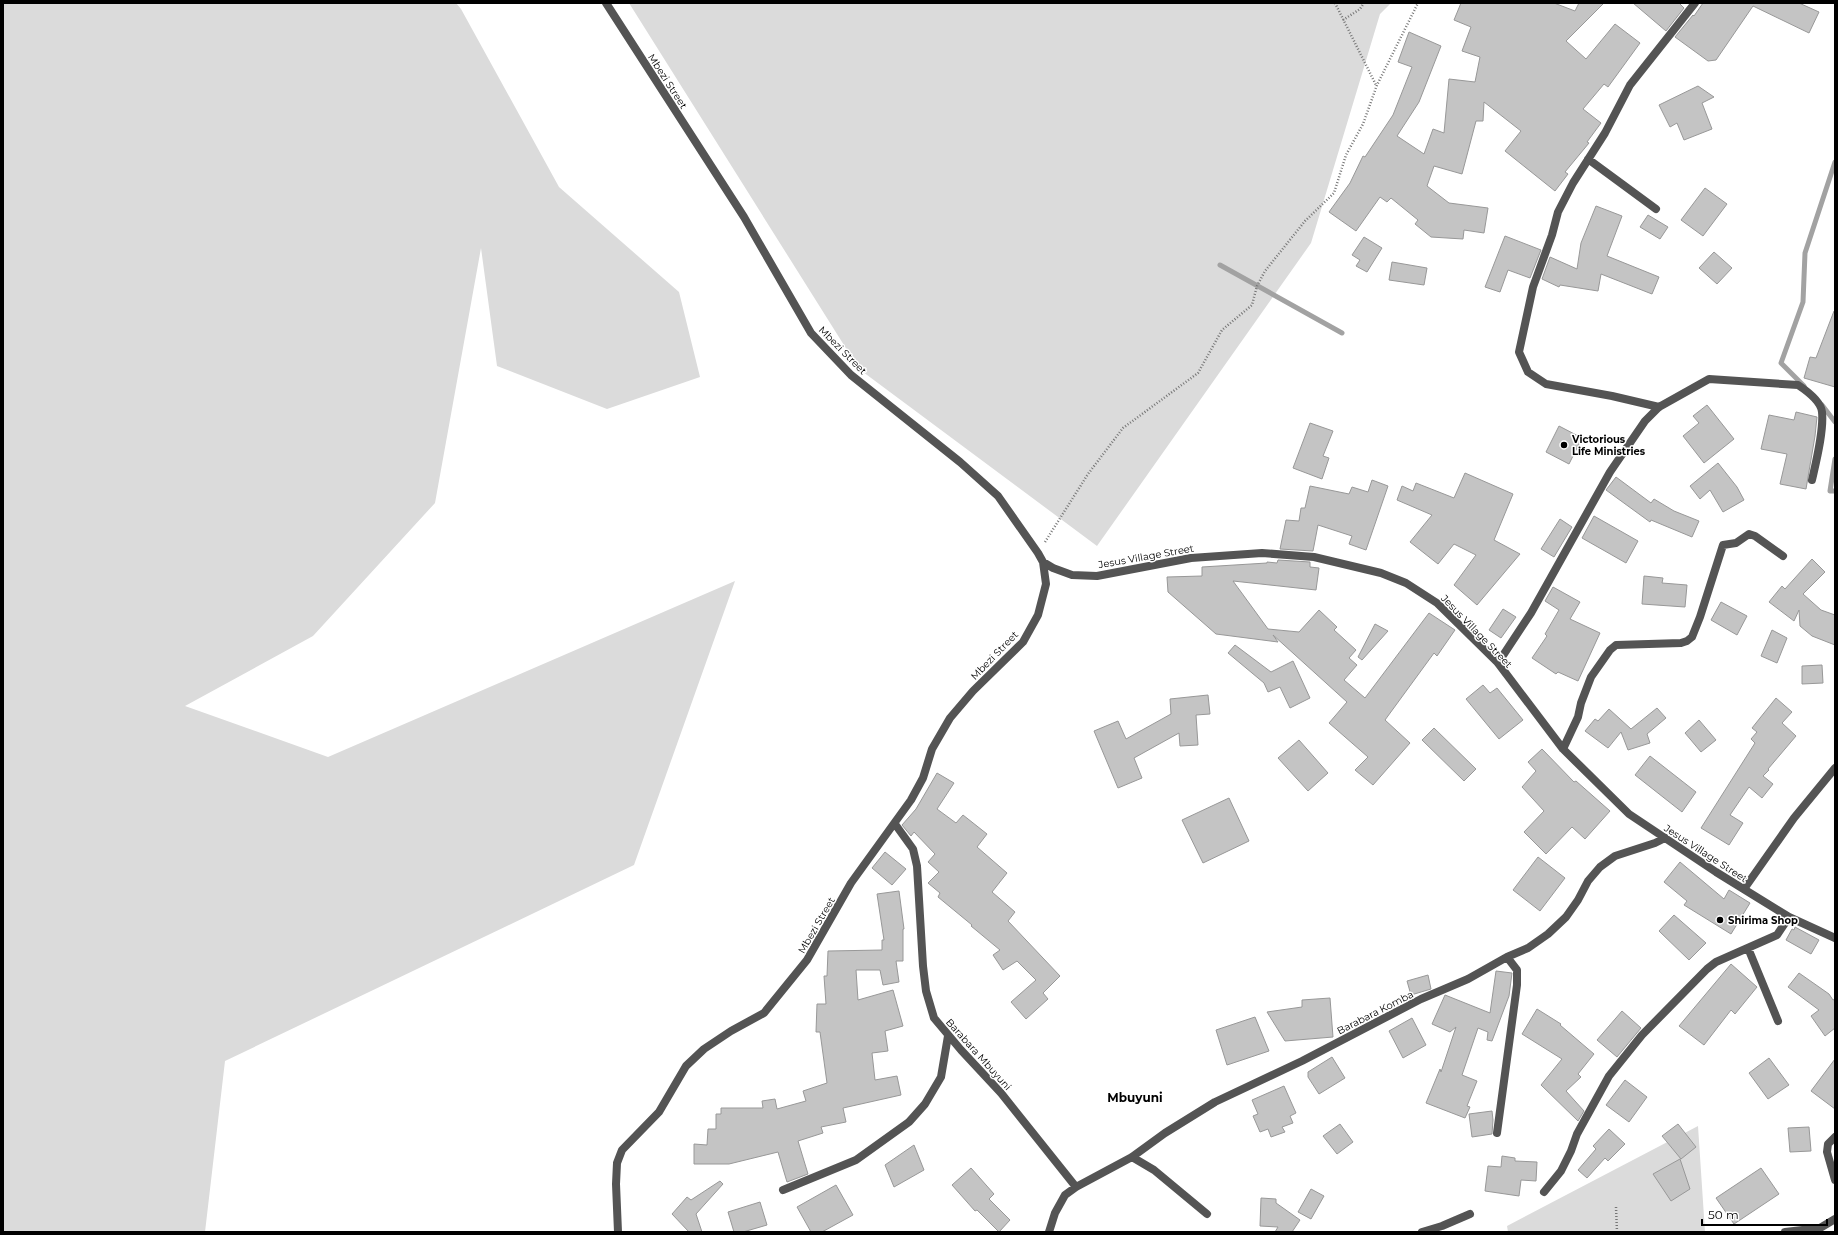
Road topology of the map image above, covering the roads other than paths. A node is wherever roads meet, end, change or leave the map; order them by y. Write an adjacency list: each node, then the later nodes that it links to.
1 (606, 3): 8 (street, Mbezi Street)
2 (1695, 3): 3 (street)
3 (1588, 159): 4 (street); 5 (street)
4 (1656, 209)
5 (1659, 407): 6 (street); 9 (street)
6 (1812, 480)
7 (1783, 556): 10 (street)
8 (1043, 562): 9 (street, Jesus Village Street); 12 (street, Mbezi Street)
9 (1498, 663): 10 (street, Jesus Village Street)
10 (1563, 749): 13 (street, Jesus Village Street)
11 (1835, 768): 14 (street)
12 (895, 824): 20 (street, Barabara Mbuyuni); 31 (street, Mbezi Street)
13 (1665, 838): 14 (street, Jesus Village Street); 18 (street, Barabara Komba)
14 (1744, 889): 15 (street, Jesus Village Street)
15 (1789, 917): 16 (street, Jesus Village Street); 17 (street)
16 (1835, 938)
17 (1748, 948): 19 (street); 27 (street)
18 (1507, 957): 21 (street); 23 (street, Barabara Komba)
19 (1778, 1021)
20 (948, 1036): 25 (street, Barabara Mbuyuni); 26 (street)
21 (1497, 1133)
22 (1835, 1137): 24 (street)
23 (1132, 1157): 25 (street, Barabara Komba); 28 (street)
24 (1835, 1180)
25 (1076, 1187): 32 (street, Barabara Komba)
26 (783, 1190)
27 (1544, 1192)
28 (1207, 1214)
29 (1470, 1214): 33 (street)
30 (1835, 1219): 34 (street)
31 (618, 1232)
32 (1049, 1232)
33 (1422, 1232)
34 (1785, 1232)

